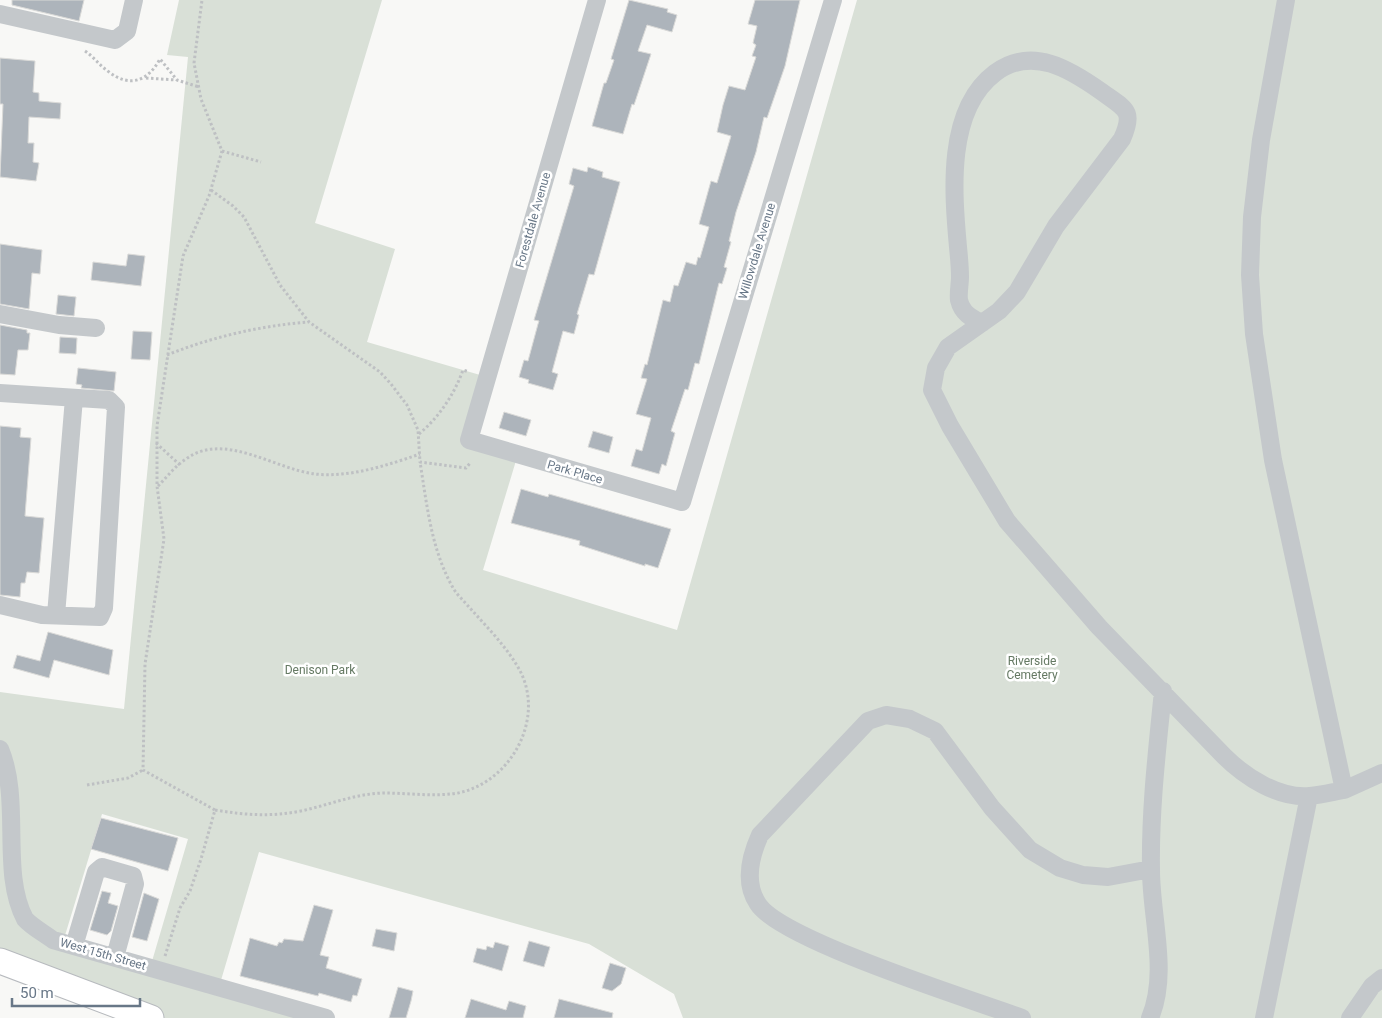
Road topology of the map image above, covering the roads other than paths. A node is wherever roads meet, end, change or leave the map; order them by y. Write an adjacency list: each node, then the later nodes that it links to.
1 (134, 0): 5 (street)
2 (597, 0): 11 (street, Forestdale Avenue)
3 (833, 0): 12 (street, Willowdale Avenue)
4 (1286, 0): 18 (street)
5 (0, 14)
6 (0, 314): 8 (street)
7 (982, 322): 7 (street); 15 (street)
8 (96, 328)
9 (0, 393): 10 (street)
10 (74, 398): 14 (street); 14 (street)
11 (468, 440): 12 (street, Park Place)
12 (682, 502)
13 (0, 605): 14 (street)
14 (49, 615)
15 (1163, 691): 19 (street); 20 (street)
16 (0, 749): 21 (street, West 15th Street)
17 (1381, 778): 18 (street)
18 (1344, 790): 19 (street)
19 (1309, 796): 29 (street)
20 (1151, 869): 27 (street); 28 (street)
21 (74, 946): 22 (street, West 15th Street); 22 (street)
22 (115, 958): 26 (street, West 15th Street)
23 (0, 961): 25 (highway)
24 (1382, 978): 30 (street)
25 (151, 1018)
26 (326, 1018)
27 (1022, 1018)
28 (1150, 1018)
29 (1264, 1018)
30 (1350, 1018)

